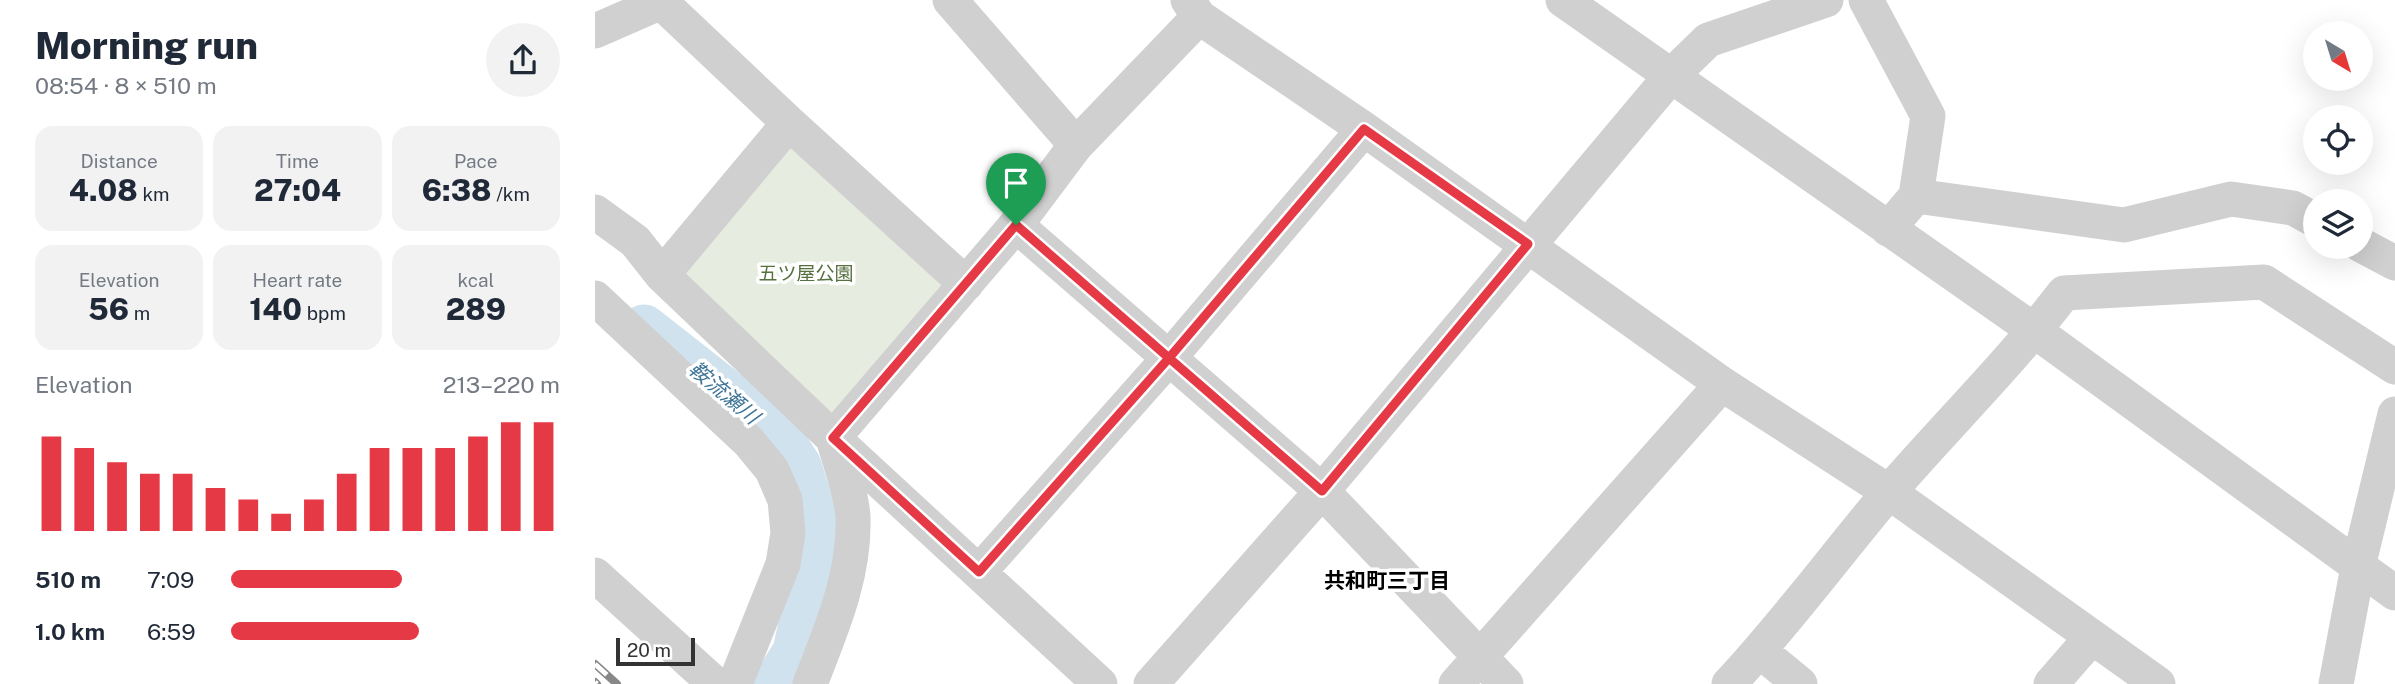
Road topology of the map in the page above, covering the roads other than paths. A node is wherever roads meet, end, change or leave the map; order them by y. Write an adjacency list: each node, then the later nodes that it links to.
1 (950, 0): 11 (street)
2 (1563, 0): 8 (street)
3 (1826, 0): 8 (street)
4 (1866, 0): 12 (street)
5 (663, 1): 7 (street); 9 (street)
6 (1193, 8): 10 (street); 11 (street)
7 (595, 31)
8 (1670, 77): 16 (street); 17 (street)
9 (789, 124): 20 (street); 21 (street)
10 (1364, 129): 17 (street); 24 (street)
11 (1076, 145): 15 (street)
12 (1916, 196): 14 (street); 16 (street)
13 (595, 212): 20 (street)
14 (2303, 213)
15 (1016, 225): 21 (street); 24 (street)
16 (1888, 229): 23 (street)
17 (1528, 244): 26 (street); 29 (street)
18 (2373, 251): 19 (street)
19 (2395, 263)
20 (662, 275): 28 (street)
21 (966, 284): 28 (street)
22 (595, 299): 39 (street)
23 (2035, 331): 25 (street); 30 (street); 31 (street)
24 (1169, 358): 29 (street); 32 (street)
25 (2395, 367)
26 (1722, 384): 30 (street); 37 (street)
27 (2395, 414): 31 (street)
28 (833, 438): 32 (street); 40 (street)
29 (1322, 491): 37 (street); 42 (street)
30 (1889, 492): 35 (street); 36 (street)
31 (2358, 567): 34 (street); 49 (street)
32 (979, 572): 41 (street)
33 (595, 575): 38 (street)
34 (2395, 593)
35 (2092, 637): 47 (street); 48 (street)
36 (1760, 651): 45 (street); 46 (street)
37 (1479, 656): 43 (street); 44 (street)
38 (715, 684)
39 (734, 684)
40 (810, 684)
41 (1100, 684)
42 (1151, 684)
43 (1456, 684)
44 (1506, 684)
45 (1729, 684)
46 (1800, 684)
47 (2051, 684)
48 (2158, 684)
49 (2336, 684)

